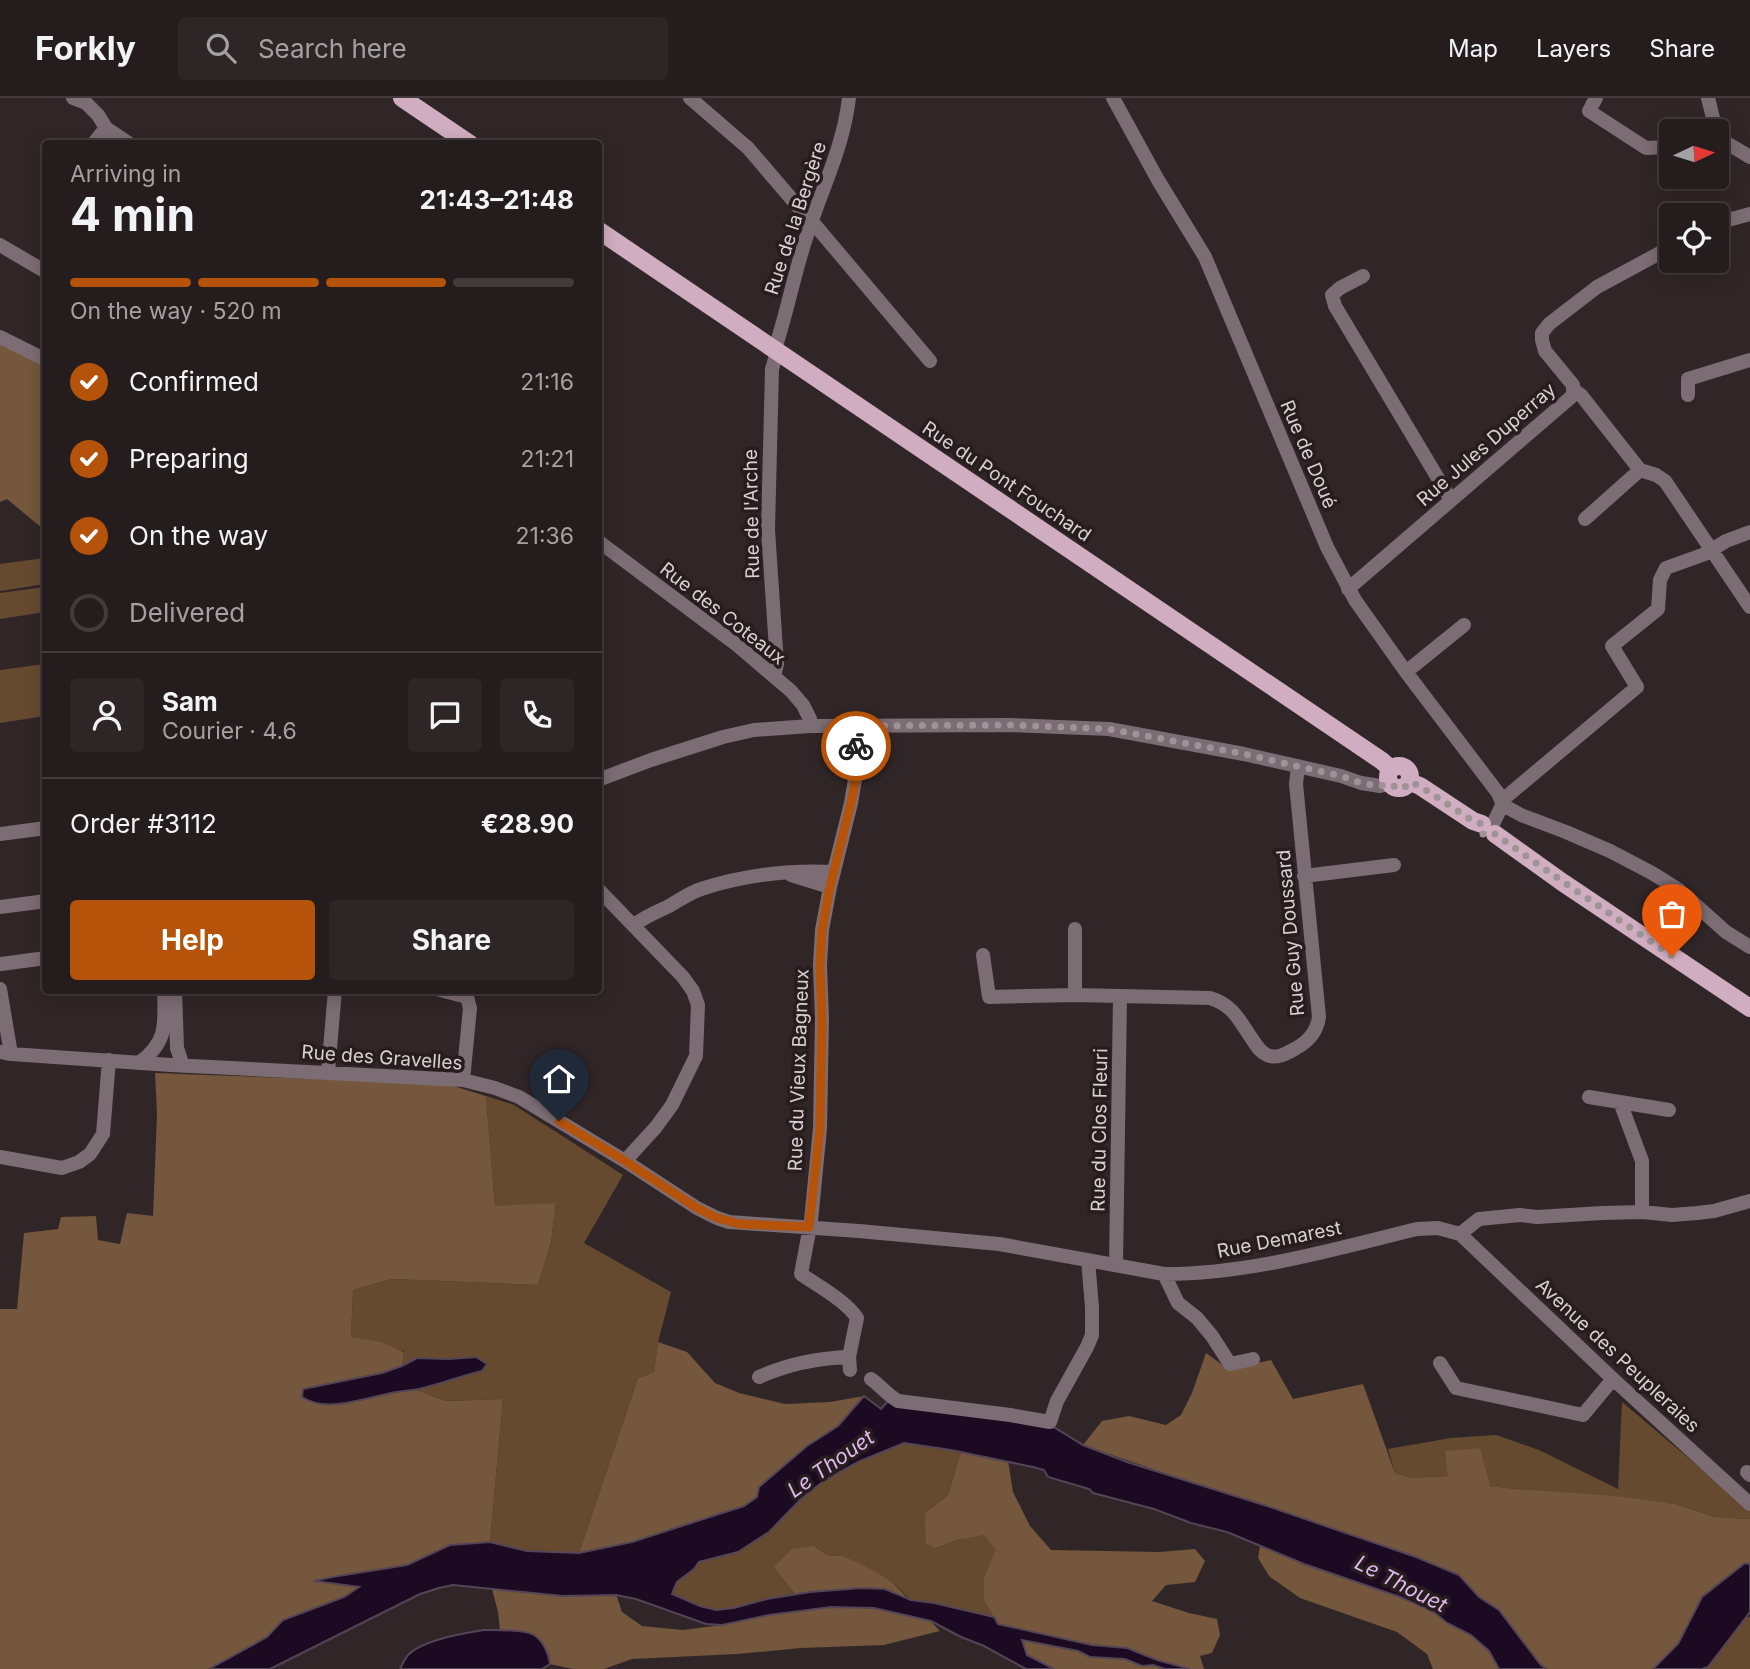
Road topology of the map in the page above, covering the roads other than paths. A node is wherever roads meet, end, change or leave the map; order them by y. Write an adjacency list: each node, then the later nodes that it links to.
1 (73, 98): 9 (street)
2 (402, 98): 12 (main road)
3 (690, 98): 18 (street)
4 (849, 98): 18 (street, Rue de la Bergère)
5 (1114, 98): 37 (street, Rue de Doué)
6 (1596, 98): 14 (street)
7 (1708, 98): 8 (street)
8 (1713, 119)
9 (106, 128): 10 (street); 11 (street)
10 (96, 140)
11 (124, 140)
12 (464, 140)
13 (1729, 146): 15 (street)
14 (1659, 147)
15 (1750, 157)
16 (1750, 214): 17 (street)
17 (1729, 220)
18 (811, 221): 25 (street, Rue de la Bergère); 28 (street)
19 (602, 233): 25 (main road, Rue du Pont Fouchard)
20 (0, 245): 22 (street)
21 (1659, 253): 29 (street, Rue Jules Duperray)
22 (42, 270)
23 (1363, 276): 32 (street)
24 (0, 337): 26 (street)
25 (777, 350): 41 (street, Rue de l'Arche); 47 (main road, Rue du Pont Fouchard)
26 (42, 358)
27 (1750, 360): 30 (street)
28 (930, 361)
29 (1573, 389): 31 (street); 32 (street, Rue Jules Duperray)
30 (1688, 395)
31 (1640, 470): 33 (street); 36 (street)
32 (1451, 500): 37 (street, Rue Jules Duperray)
33 (1586, 519)
34 (1750, 532): 36 (street)
35 (602, 544): 41 (street, Rue des Coteaux)
36 (1711, 550): 38 (street); 49 (street)
37 (1348, 589): 40 (street, Rue de Doué)
38 (1750, 607)
39 (1464, 625): 40 (street)
40 (1406, 672): 49 (street, Rue de Doué)
41 (774, 676): 42 (street, Rue des Coteaux)
42 (810, 726): 43 (street); 48 (street)
43 (845, 726): 44 (street); 45 (street)
44 (868, 726): 45 (street, Rue du Vieux Bagneux); 46 (street)
45 (860, 750): 55 (street, Rue du Vieux Bagneux)
46 (1298, 766): 47 (street); 54 (street, Rue Guy Doussard)
47 (1391, 776): 50 (main road, Rue du Pont Fouchard)
48 (602, 778)
49 (1503, 805): 50 (street); 61 (street)
50 (1490, 827): 72 (main road)
51 (42, 829): 52 (street)
52 (0, 834)
53 (1394, 865): 54 (street)
54 (1304, 876): 71 (street, Rue Guy Doussard)
55 (832, 879): 59 (street); 87 (street, Rue du Vieux Bagneux)
56 (602, 896): 59 (street)
57 (42, 902): 58 (street)
58 (0, 907)
59 (634, 925): 84 (street)
60 (1075, 929): 70 (street)
61 (1750, 947)
62 (983, 955): 70 (street, Rue Guy Doussard)
63 (42, 958): 64 (street)
64 (0, 962)
65 (0, 989): 74 (street)
66 (164, 994): 73 (street)
67 (175, 994): 77 (street)
68 (335, 994): 78 (street)
69 (455, 994): 79 (street)
70 (1075, 995): 71 (street, Rue Guy Doussard)
71 (1120, 996): 90 (street, Rue du Clos Fleuri)
72 (1750, 1008)
73 (165, 1022): 76 (street); 77 (street)
74 (6, 1053): 75 (street, Rue des Gravelles)
75 (109, 1060): 76 (street, Rue des Gravelles); 83 (street)
76 (139, 1062): 77 (street, Rue des Gravelles)
77 (177, 1065): 78 (street, Rue des Gravelles)
78 (328, 1072): 79 (street, Rue des Gravelles)
79 (463, 1080): 84 (street, Rue des Gravelles)
80 (1589, 1097): 81 (street)
81 (1620, 1102): 82 (street); 86 (street)
82 (1669, 1110)
83 (0, 1157)
84 (625, 1161): 87 (street, Rue des Gravelles)
85 (1750, 1201): 86 (street)
86 (1642, 1212): 88 (street)
87 (809, 1227): 89 (street, Rue Demarest); 94 (street, Rue du Vieux Bagneux)
88 (1460, 1234): 91 (street, Rue Demarest); 96 (street, Avenue des Peupleraies)
89 (1088, 1260): 90 (street, Rue Demarest); 95 (street)
90 (1116, 1265): 91 (street, Rue Demarest)
91 (1164, 1274): 92 (street)
92 (1252, 1359)
93 (1440, 1363): 96 (street)
94 (759, 1377)
95 (871, 1379)
96 (1614, 1379): 97 (street, Avenue des Peupleraies)
97 (1750, 1504)

